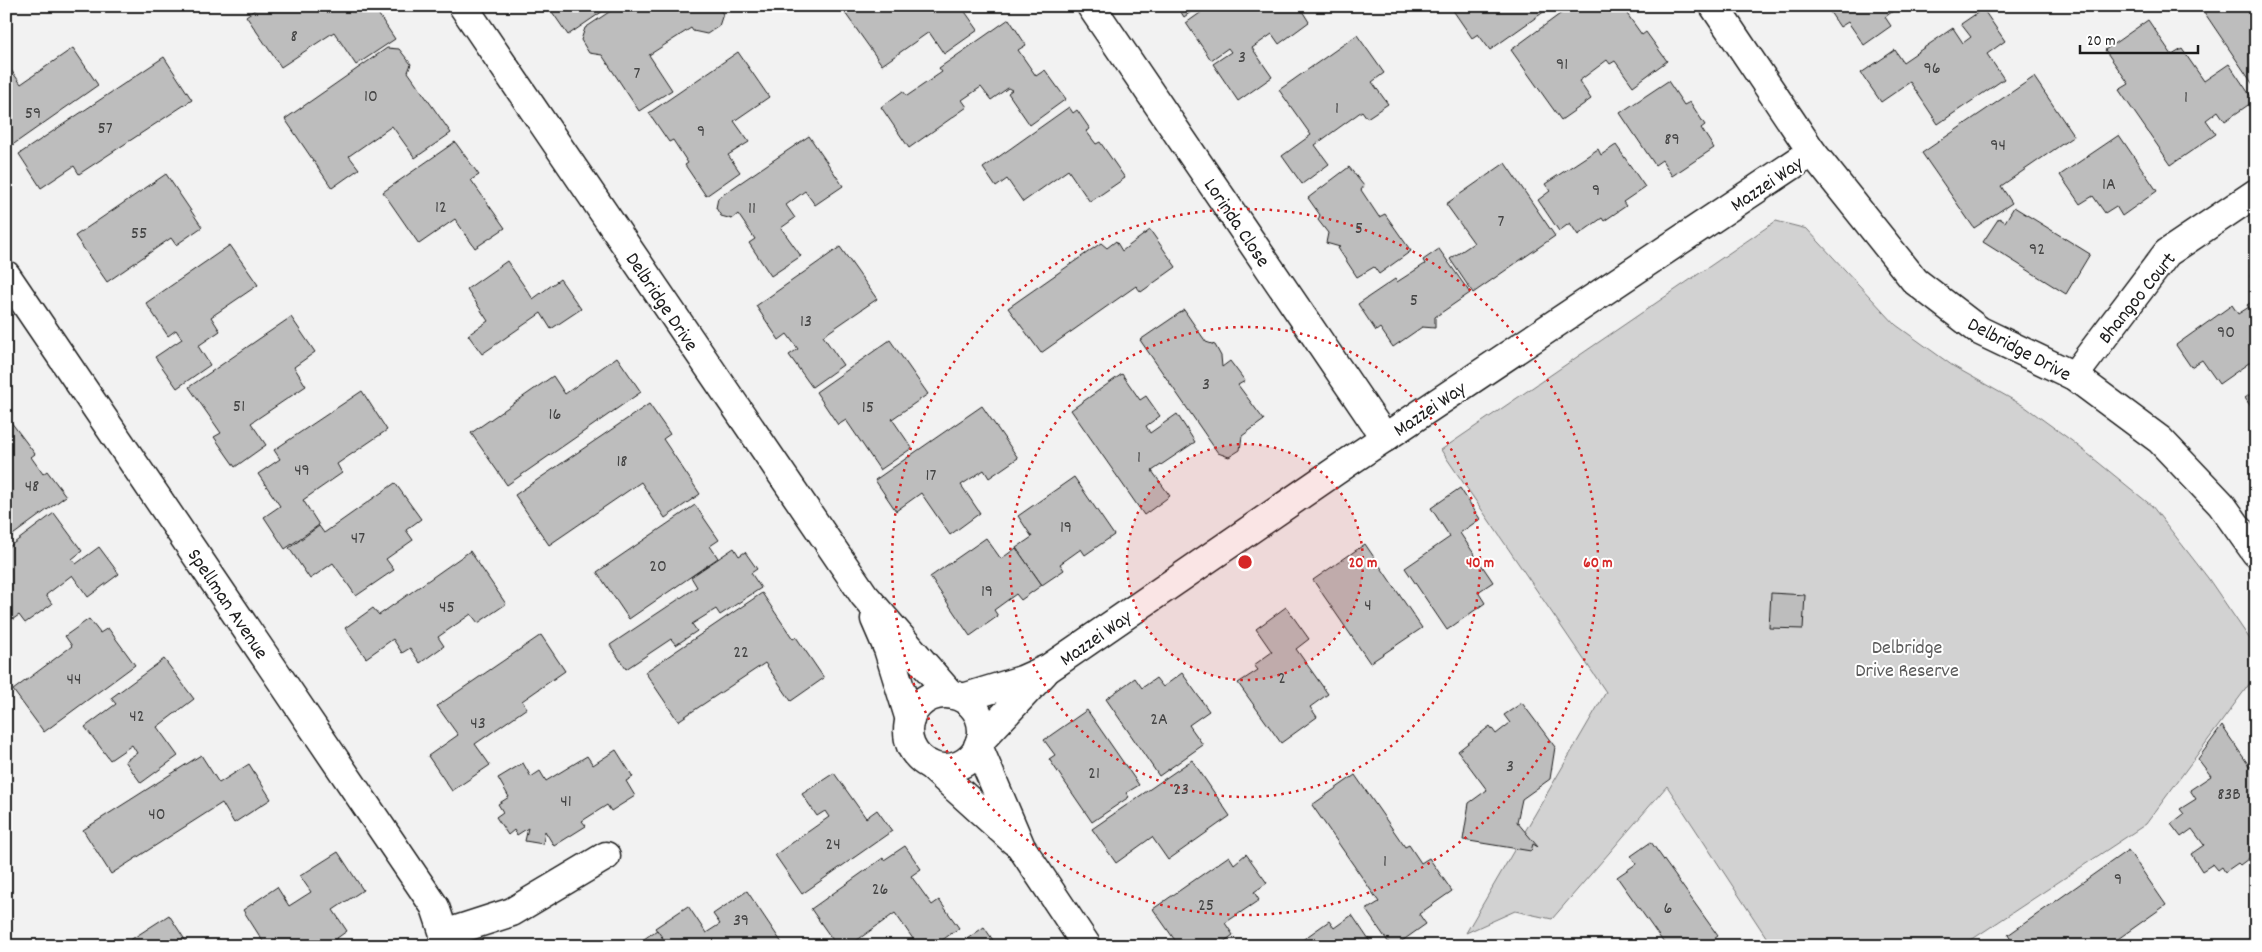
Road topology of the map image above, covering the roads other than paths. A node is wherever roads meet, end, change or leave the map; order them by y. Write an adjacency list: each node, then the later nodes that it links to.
1 (463, 6): 10 (street, Delbridge Drive)
2 (1091, 6): 8 (street, Lorinda Close)
3 (1714, 6): 4 (street, Delbridge Drive)
4 (1812, 152): 7 (street, Delbridge Drive); 8 (street, Mazzei Way)
5 (2256, 193): 7 (street, Bhangoo Court)
6 (6, 275): 18 (street, Spellman Avenue)
7 (2074, 376): 9 (street, Delbridge Drive)
8 (1385, 438): 11 (street, Mazzei Way)
9 (2256, 553)
10 (864, 595): 12 (street, Delbridge Drive); 13 (street, Delbridge Drive)
11 (1049, 668): 12 (street, Mazzei Way); 14 (street, Mazzei Way)
12 (957, 696): 13 (street); 14 (street)
13 (910, 720): 15 (street)
14 (979, 743): 15 (street); 16 (street)
15 (929, 764): 16 (street)
16 (1021, 847): 19 (street)
17 (606, 856): 18 (street, Spellman Avenue)
18 (443, 940)
19 (1087, 946)

